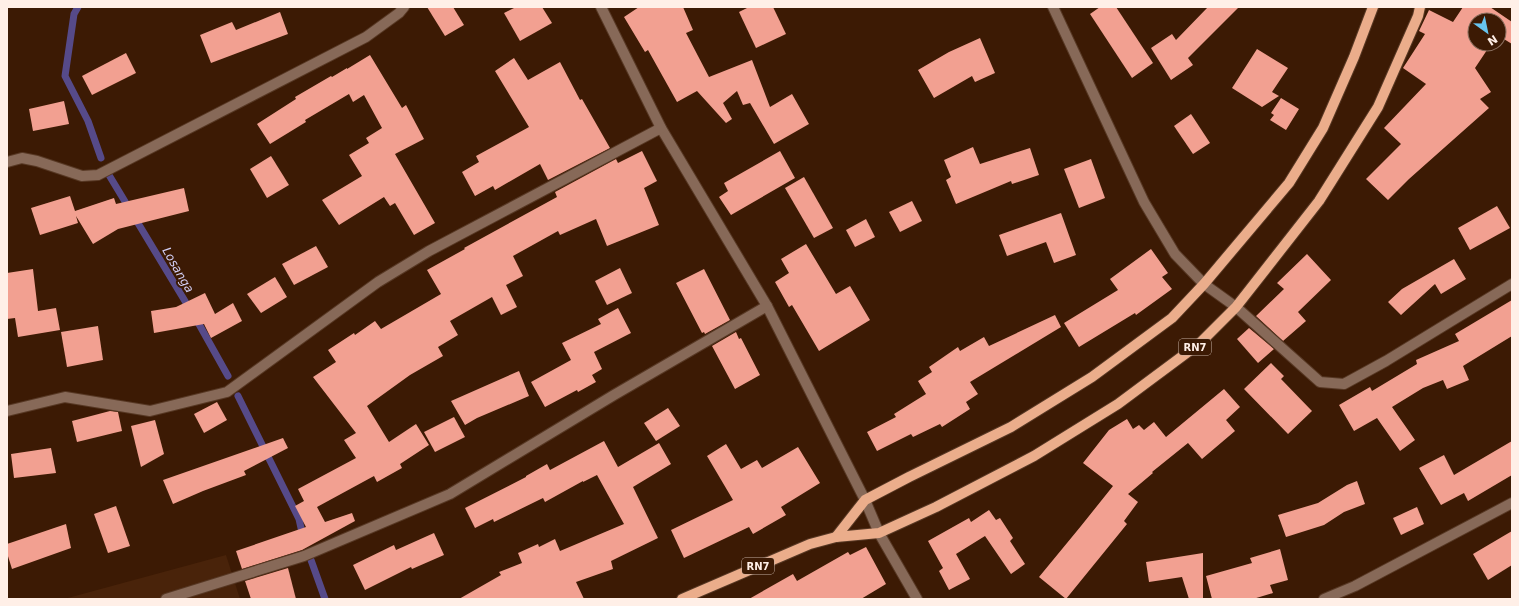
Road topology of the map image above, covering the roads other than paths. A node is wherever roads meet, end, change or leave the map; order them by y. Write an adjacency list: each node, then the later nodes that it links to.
1 (404, 7): 7 (street)
2 (601, 7): 6 (street)
3 (1053, 7): 8 (street)
4 (1373, 7): 8 (main road)
5 (1420, 7): 11 (main road, RN7)
6 (661, 128): 10 (street); 12 (street)
7 (7, 162)
8 (1204, 284): 11 (street); 13 (main road)
9 (1512, 284): 11 (street)
10 (767, 306): 13 (street); 18 (street)
11 (1236, 307): 15 (main road, RN7)
12 (7, 411)
13 (865, 500): 15 (street); 16 (main road)
14 (1512, 503): 20 (street)
15 (879, 533): 16 (main road, RN7); 19 (street)
16 (836, 536): 17 (main road, RN7)
17 (686, 598)
18 (166, 599)
19 (917, 599)
20 (1324, 599)

